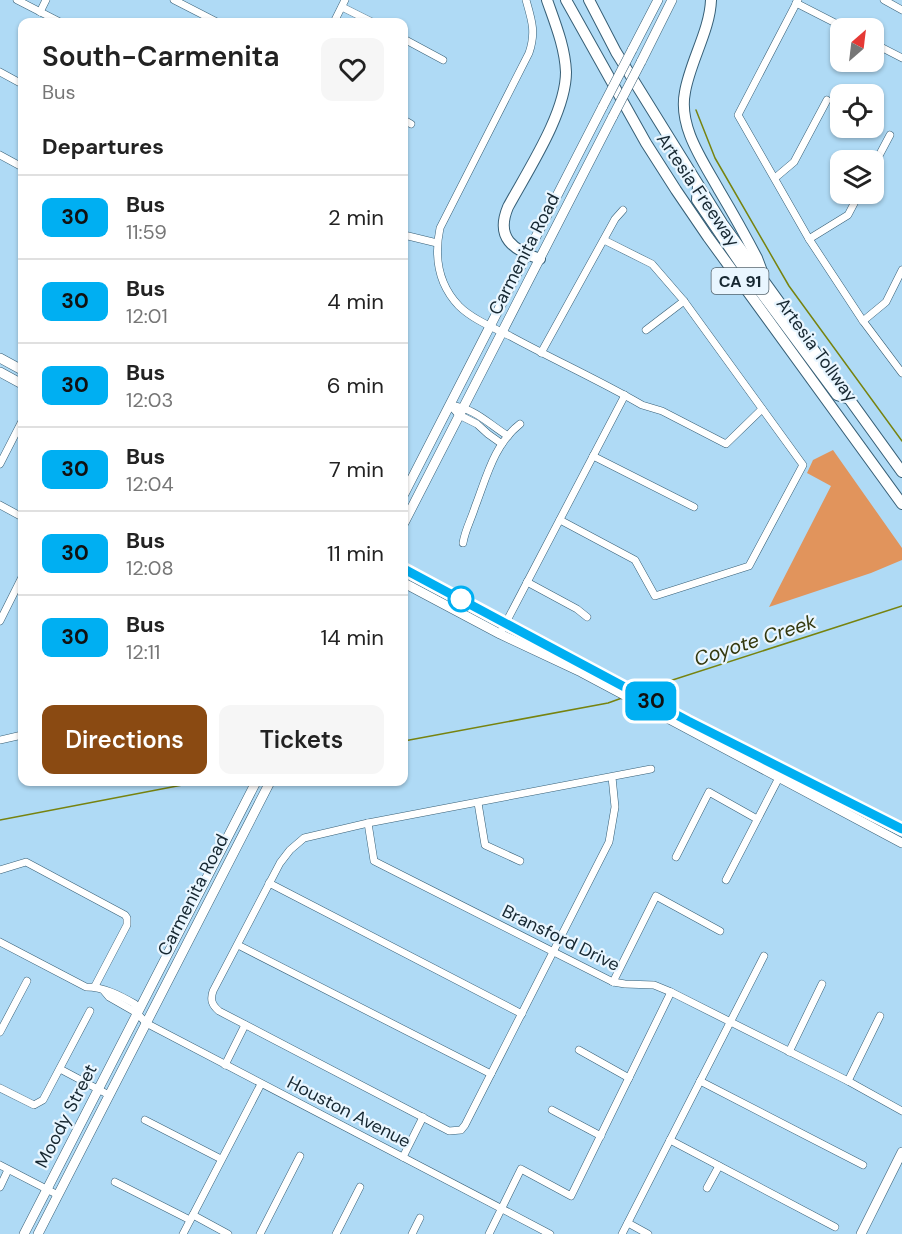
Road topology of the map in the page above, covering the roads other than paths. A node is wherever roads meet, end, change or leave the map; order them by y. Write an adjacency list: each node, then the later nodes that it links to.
1 (17, 0): 16 (street)
2 (46, 0): 16 (street)
3 (174, 0): 18 (street)
4 (526, 0): 40 (street)
5 (547, 0): 41 (highway)
6 (566, 0): 65 (highway, Artesia Freeway / CA 91)
7 (574, 0): 65 (highway, Artesia Tollway)
8 (589, 0): 34 (highway, Artesia Freeway / CA 91)
9 (658, 0): 41 (main road, Carmenita Road, bridge)
10 (672, 0): 42 (main road, Carmenita Road, bridge)
11 (711, 0): 44 (highway)
12 (884, 0): 15 (street)
13 (797, 2): 21 (street); 33 (street)
14 (344, 3): 19 (street); 20 (street)
15 (902, 10)
16 (40, 12): 17 (street)
17 (52, 18)
18 (209, 18)
19 (336, 18)
20 (366, 18)
21 (830, 20)
22 (408, 41): 25 (street)
23 (884, 49): 24 (street)
24 (902, 58)
25 (443, 60)
26 (0, 72): 27 (street)
27 (18, 82)
28 (827, 100): 33 (street)
29 (890, 135): 30 (street)
30 (882, 150)
31 (0, 155): 32 (street)
32 (18, 165)
33 (775, 178): 38 (street)
34 (698, 186): 44 (highway, Artesia Freeway / CA 91); 57 (highway, Artesia Tollway)
35 (854, 204): 38 (street)
36 (623, 210): 39 (street)
37 (408, 236): 40 (street)
38 (808, 239): 46 (street)
39 (604, 240): 45 (street); 50 (street)
40 (437, 243): 47 (street)
41 (527, 255): 42 (highway); 47 (main road, Carmenita Road)
42 (540, 259): 49 (main road, Carmenita Road)
43 (902, 270): 46 (street)
44 (767, 285): 57 (highway, Artesia Freeway / CA 91)
45 (684, 301): 48 (street); 59 (street)
46 (863, 321): 54 (street)
47 (490, 326): 49 (street); 58 (main road, Carmenita Road)
48 (646, 330)
49 (502, 332): 50 (street); 60 (main road, Carmenita Road)
50 (541, 353): 56 (street)
51 (0, 358): 52 (main road)
52 (18, 368)
53 (0, 372): 55 (main road)
54 (902, 373)
55 (18, 382)
56 (625, 395): 59 (street); 66 (street)
57 (850, 399): 68 (highway, Artesia Freeway / CA 91)
58 (450, 405): 60 (street); 69 (main road, Carmenita Road)
59 (762, 409): 75 (street)
60 (461, 411): 63 (street); 64 (street); 74 (main road, Carmenita Road)
61 (520, 424): 63 (street)
62 (18, 429): 67 (street)
63 (508, 435): 64 (street)
64 (502, 444): 76 (street)
65 (859, 445): 70 (highway, Artesia Freeway / CA 91)
66 (593, 456): 72 (street); 75 (street)
67 (0, 464)
68 (902, 472)
69 (408, 486)
70 (902, 504)
71 (0, 505): 73 (street)
72 (694, 507)
73 (18, 515)
74 (408, 515)
75 (560, 520): 78 (street)
76 (463, 543)
77 (408, 571): 83 (main road)
78 (527, 582): 81 (street); 83 (street)
79 (18, 585): 82 (street)
80 (408, 585): 84 (main road)
81 (587, 617)
82 (0, 621)
83 (506, 622): 84 (street); 85 (main road)
84 (500, 634): 85 (main road)
85 (585, 670): 86 (main road)
86 (670, 715): 89 (main road); 92 (main road)
87 (18, 736): 88 (street)
88 (0, 740)
89 (784, 768): 92 (street); 98 (main road)
90 (651, 769): 91 (street)
91 (612, 777): 95 (street); 108 (street)
92 (779, 778): 96 (street); 99 (main road)
93 (254, 786): 116 (main road, Carmenita Road)
94 (268, 786): 120 (main road, Carmenita Road)
95 (478, 802): 97 (street); 101 (street)
96 (757, 819): 100 (street); 103 (street)
97 (368, 823): 104 (street); 108 (street, Bransford Drive)
98 (902, 829)
99 (902, 843)
100 (676, 857)
101 (520, 861)
102 (0, 870): 113 (street)
103 (726, 880)
104 (269, 883): 107 (street); 117 (street)
105 (720, 931): 111 (street)
106 (0, 942): 113 (street)
107 (238, 945): 121 (street); 127 (street)
108 (553, 952): 111 (street, Bransford Drive); 117 (street)
109 (764, 956): 119 (street)
110 (27, 981): 122 (street)
111 (613, 982): 114 (street, Bransford Drive)
112 (822, 984): 124 (street)
113 (95, 986): 116 (street, Houston Avenue)
114 (671, 992): 119 (street, Bransford Drive); 128 (street)
115 (90, 1011): 126 (street)
116 (137, 1013): 120 (street, Houston Avenue); 133 (main road, Moody Street)
117 (522, 1014): 127 (street)
118 (880, 1016): 130 (street)
119 (731, 1022): 124 (street, Bransford Drive); 129 (street)
120 (146, 1023): 125 (street, Houston Avenue); 134 (main road, Moody Street)
121 (246, 1025): 125 (street); 137 (street)
122 (0, 1032)
123 (579, 1050): 128 (street)
124 (789, 1052): 130 (street, Bransford Drive)
125 (225, 1065): 131 (street, Houston Avenue)
126 (60, 1069): 132 (street); 133 (street)
127 (491, 1074): 137 (street)
128 (629, 1078): 139 (street)
129 (700, 1081): 140 (street); 147 (street)
130 (848, 1081): 136 (street, Bransford Drive)
131 (261, 1083): 143 (street, Houston Avenue); 144 (street)
132 (0, 1088)
133 (98, 1089): 134 (street); 153 (main road, Moody Street)
134 (109, 1095): 154 (main road, Moody Street)
135 (552, 1110): 139 (street)
136 (902, 1111)
137 (423, 1117): 143 (street)
138 (145, 1120): 144 (street)
139 (601, 1136): 155 (street)
140 (670, 1140): 146 (street); 158 (street)
141 (902, 1152): 160 (main road)
142 (300, 1156): 165 (street)
143 (403, 1157): 155 (street, Houston Avenue)
144 (221, 1159): 156 (street)
145 (0, 1166): 148 (street)
146 (718, 1166): 152 (street); 159 (street)
147 (863, 1166)
148 (8, 1170): 150 (street); 153 (street)
149 (115, 1182): 156 (street)
150 (0, 1187)
151 (360, 1187): 166 (street)
152 (707, 1188)
153 (47, 1189): 154 (street); 161 (main road, Moody Street)
154 (58, 1195): 162 (main road, Moody Street)
155 (501, 1208): 168 (street); 169 (street, Houston Avenue)
156 (191, 1217): 163 (street); 164 (street)
157 (420, 1218): 167 (street)
158 (628, 1223): 170 (street); 171 (street)
159 (835, 1227)
160 (864, 1233)
161 (24, 1234)
162 (38, 1234)
163 (183, 1234)
164 (228, 1234)
165 (260, 1234)
166 (336, 1234)
167 (412, 1234)
168 (489, 1234)
169 (550, 1234)
170 (622, 1234)
171 (648, 1234)

